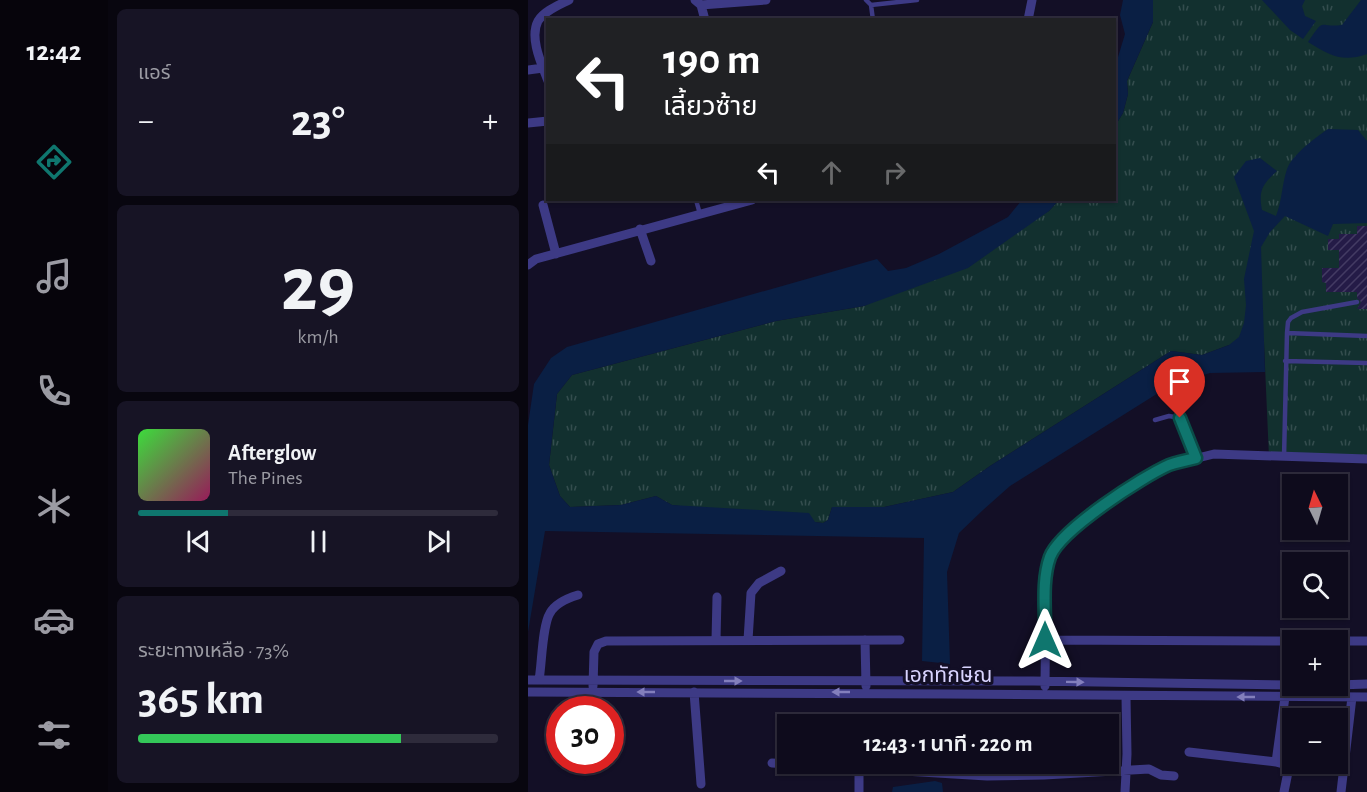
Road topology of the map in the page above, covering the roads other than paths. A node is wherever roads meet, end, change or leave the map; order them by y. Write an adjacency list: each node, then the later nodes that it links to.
1 (569, 0): 11 (street)
2 (766, 0): 6 (street)
3 (866, 0): 7 (lane)
4 (917, 0): 7 (lane)
5 (1032, 0): 10 (street)
6 (698, 3): 8 (street)
7 (871, 4): 9 (lane)
8 (704, 18)
9 (873, 18)
10 (1028, 18)
11 (539, 20): 12 (street); 13 (street)
12 (528, 21)
13 (543, 68): 14 (street); 15 (street)
14 (528, 70)
15 (546, 76)
16 (546, 121): 17 (street)
17 (528, 123)
18 (696, 201): 21 (lane)
19 (748, 201): 21 (street)
20 (543, 205): 23 (street)
21 (700, 214): 22 (street)
22 (640, 230): 23 (street); 24 (street)
23 (556, 254): 25 (street)
24 (651, 261)
25 (528, 265)
26 (1357, 302): 27 (lane)
27 (1287, 333): 28 (lane); 29 (lane)
28 (1367, 336)
29 (1285, 361): 30 (lane); 32 (lane)
30 (1367, 363)
31 (1155, 420): 33 (lane)
32 (1284, 457): 33 (street); 34 (street)
33 (1196, 458): 42 (street)
34 (1367, 459)
35 (781, 571): 39 (street)
36 (578, 595): 47 (street)
37 (717, 597): 38 (street)
38 (716, 640): 39 (street); 48 (street)
39 (748, 640): 40 (street)
40 (865, 640): 41 (street); 49 (street)
41 (900, 640)
42 (1045, 640): 43 (street); 50 (street)
43 (1282, 641)
44 (1348, 641): 45 (street)
45 (1367, 641)
46 (528, 680): 47 (street)
47 (539, 680): 48 (street)
48 (593, 681): 49 (street, one-way to 49); 55 (street)
49 (866, 681): 50 (street); 57 (street)
50 (1045, 682): 52 (street, one-way to 52); 58 (street)
51 (1367, 684): 53 (street)
52 (1282, 685)
53 (1348, 685)
54 (528, 692): 55 (street, เอกทักษิณ)
55 (594, 692): 56 (street, เอกทักษิณ, one-way to 55)
56 (694, 692): 57 (street, เอกทักษิณ, one-way to 56); 73 (street)
57 (867, 692): 58 (street, เอกทักษิณ)
58 (1045, 694): 59 (street, เอกทักษิณ)
59 (1126, 697): 60 (street, เอกทักษิณ, one-way to 59); 68 (street)
60 (1285, 697): 61 (street, เอกทักษิณ); 64 (street)
61 (1352, 697): 62 (street, เอกทักษิณ); 77 (street)
62 (1367, 697)
63 (1189, 752): 64 (street)
64 (1276, 762): 76 (street)
65 (772, 763): 66 (street)
66 (777, 763)
67 (1119, 769): 68 (street)
68 (1126, 769): 72 (street); 75 (street)
69 (859, 774): 74 (street)
70 (967, 774): 71 (street)
71 (1055, 774)
72 (1174, 776)
73 (701, 784)
74 (859, 792)
75 (1125, 792)
76 (1284, 792)
77 (1341, 792)

